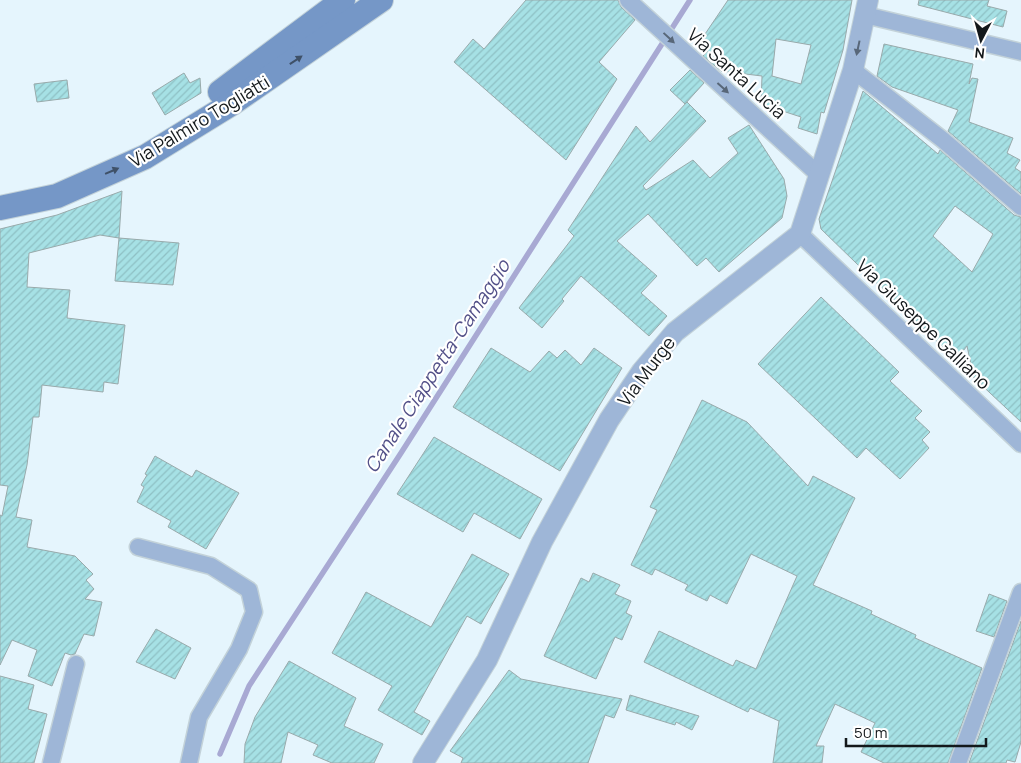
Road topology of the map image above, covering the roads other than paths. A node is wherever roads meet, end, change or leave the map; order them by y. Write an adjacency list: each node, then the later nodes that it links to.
1 (343, 0): 8 (main road, Via Palmiro Togliatti)
2 (382, 0): 10 (main road, Via Palmiro Togliatti, one-way to 2)
3 (628, 0): 7 (street, Via Santa Lucia, one-way to 7)
4 (866, 8): 5 (street); 6 (street, one-way to 6)
5 (1021, 52)
6 (853, 70): 7 (street); 9 (street)
7 (819, 175): 11 (street)
8 (0, 192)
9 (1021, 207)
10 (0, 208)
11 (800, 234): 12 (street, Via Giuseppe Galliano); 18 (street, Via Murge)
12 (1021, 444)
13 (138, 547): 17 (street)
14 (1021, 592): 19 (street)
15 (76, 664): 16 (street)
16 (51, 763)
17 (189, 763)
18 (423, 763)
19 (958, 763)

